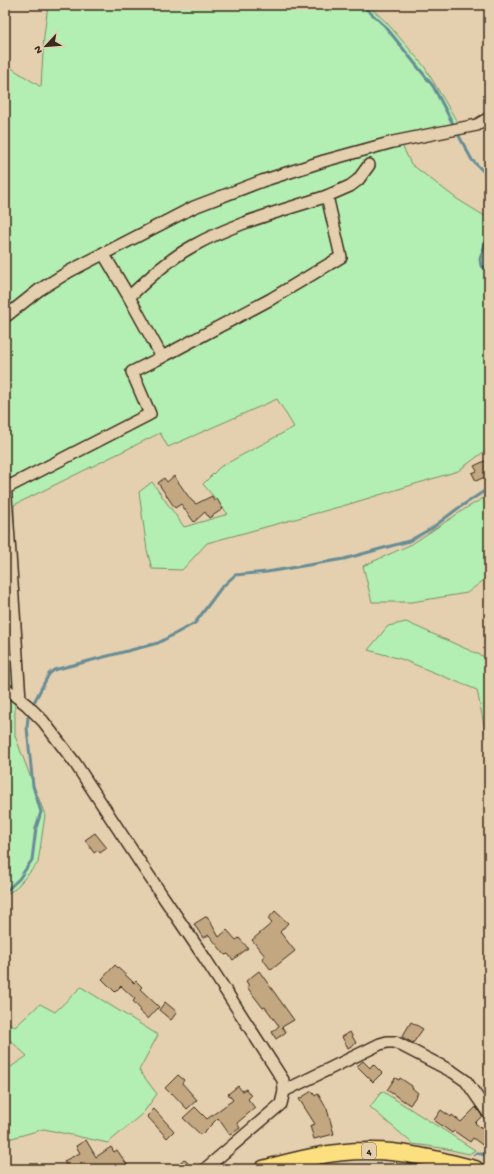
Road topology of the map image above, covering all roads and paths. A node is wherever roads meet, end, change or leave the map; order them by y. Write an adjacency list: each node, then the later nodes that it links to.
1 (489, 118): 4 (street)
2 (369, 165): 3 (street)
3 (327, 196): 5 (street); 7 (street)
4 (103, 253): 5 (street); 6 (street)
5 (129, 297): 7 (street)
6 (5, 317)
7 (162, 358): 9 (street)
8 (5, 482): 9 (street)
9 (6, 488): 11 (street)
10 (5, 688): 11 (street)
11 (20, 699): 12 (street)
12 (284, 1091): 13 (street); 14 (street)
13 (489, 1114)
14 (205, 1169)
15 (263, 1169): 16 (highway, 4)
16 (474, 1169)

